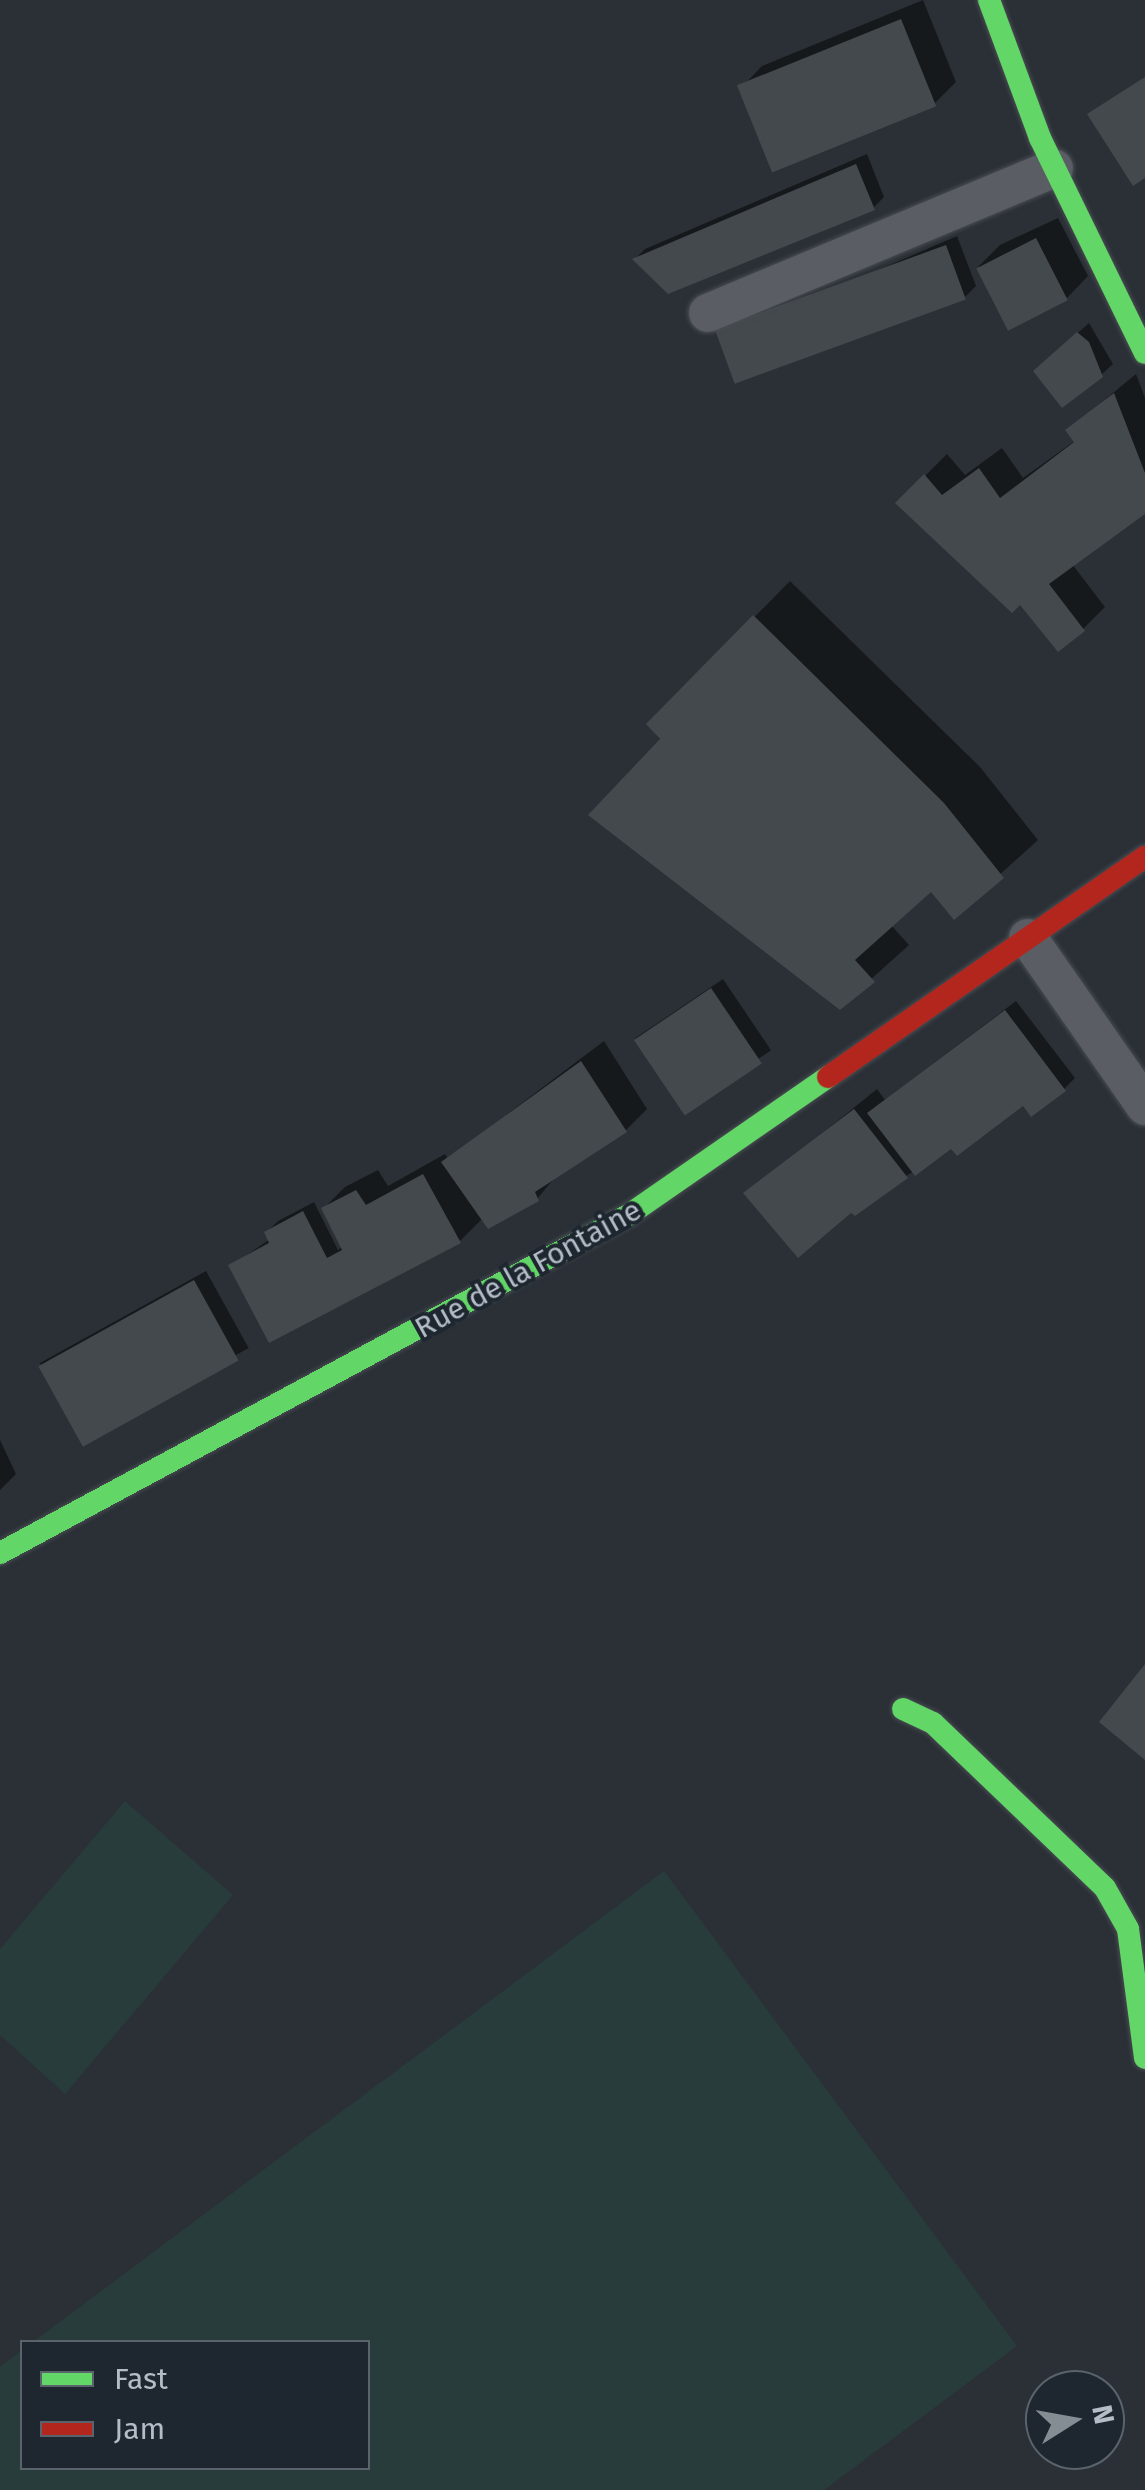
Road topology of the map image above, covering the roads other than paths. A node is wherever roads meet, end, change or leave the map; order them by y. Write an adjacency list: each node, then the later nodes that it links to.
1 (988, 0): 2 (street)
2 (1054, 168): 3 (lane); 4 (street)
3 (708, 313)
4 (1145, 354)
5 (1145, 857): 6 (street, Rue de la Fontaine)
6 (1028, 938): 7 (lane); 8 (street, Rue de la Fontaine)
7 (1145, 1106)
8 (0, 1553)
9 (904, 1709): 10 (street)
10 (1145, 2058)

